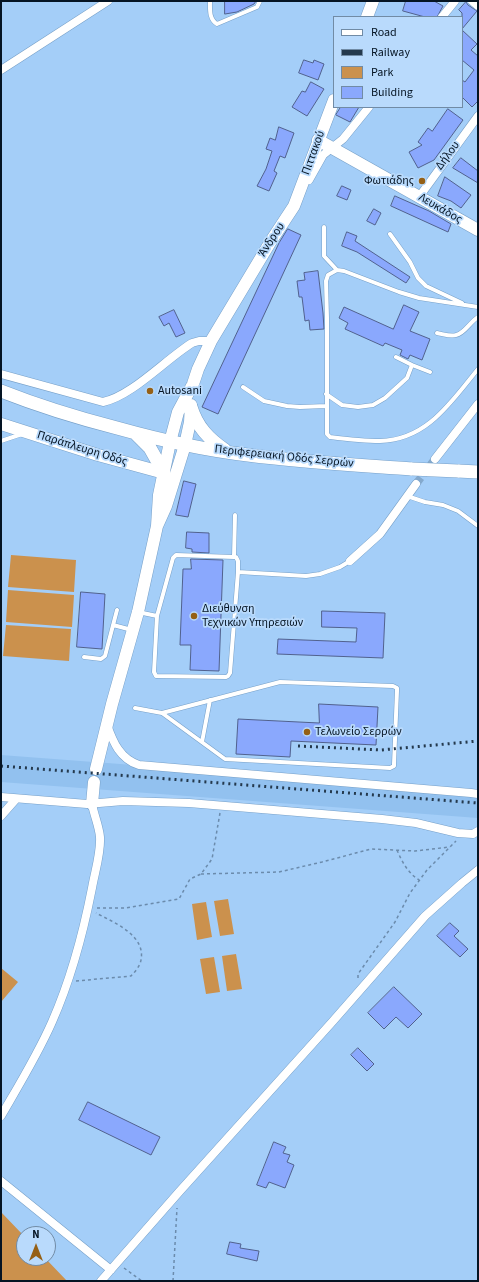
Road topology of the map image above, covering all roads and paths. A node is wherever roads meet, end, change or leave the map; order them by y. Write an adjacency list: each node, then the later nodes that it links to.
1 (108, 1): 10 (street)
2 (210, 1): 3 (lane)
3 (260, 1)
4 (373, 1): 8 (street)
5 (455, 1): 9 (street)
6 (472, 1): 7 (street)
7 (478, 6)
8 (367, 16)
9 (443, 16)
10 (1, 70)
11 (333, 102): 14 (street, Πιττακού)
12 (368, 108): 15 (street, Άνδρου)
13 (478, 116): 16 (street, Δήλου)
14 (318, 140): 15 (street, Λευκάδος); 17 (street, Πιττακού)
15 (331, 148): 16 (street, Λευκάδος); 17 (street, Άνδρου)
16 (419, 196): 19 (street, Λευκάδος)
17 (294, 206): 26 (street, Άνδρου)
18 (324, 227): 21 (lane)
19 (478, 230)
20 (390, 234): 22 (lane)
21 (337, 270): 22 (lane); 35 (lane)
22 (466, 305): 23 (lane)
23 (478, 307)
24 (478, 317): 25 (lane)
25 (437, 333)
26 (211, 341): 31 (street); 32 (street, Άνδρου)
27 (396, 357): 28 (lane)
28 (412, 365): 30 (lane); 35 (lane)
29 (478, 369): 37 (lane)
30 (430, 372)
31 (1, 374)
32 (192, 384): 38 (street); 43 (street, Άνδρου)
33 (243, 387): 37 (lane)
34 (1, 391): 41 (main road, Περιφερειακή Οδός Σερρών)
35 (326, 394): 37 (lane)
36 (478, 404): 46 (street)
37 (326, 406)
38 (191, 407): 44 (street); 45 (main road)
39 (1, 424): 40 (street, Παράπλευρη Οδός)
40 (26, 433): 42 (lane); 48 (street, Παράπλευρη Οδός)
41 (134, 433): 43 (main road, Περιφερειακή Οδός Σερρών); 48 (main road)
42 (1, 441)
43 (170, 442): 44 (main road, Περιφερειακή Οδός Σερρών); 48 (street, Άνδρου)
44 (185, 444): 45 (main road, Περιφερειακή Οδός Σερρών); 52 (street)
45 (228, 452): 47 (main road, Περιφερειακή Οδός Σερρών, bridge)
46 (435, 459)
47 (478, 472)
48 (164, 473): 52 (street, Άνδρου)
49 (416, 484): 50 (street)
50 (407, 496): 53 (lane); 55 (street)
51 (235, 515): 54 (lane)
52 (158, 526): 58 (street)
53 (478, 526)
54 (234, 557): 56 (lane); 59 (lane)
55 (350, 561): 56 (lane)
56 (238, 572): 59 (lane)
57 (117, 610): 60 (lane)
58 (138, 612): 59 (lane); 61 (street)
59 (157, 616)
60 (113, 625): 61 (lane); 62 (lane)
61 (133, 630): 66 (street)
62 (84, 657)
63 (210, 700): 65 (lane); 67 (lane); 67 (lane)
64 (135, 708): 65 (lane)
65 (162, 713): 67 (lane)
66 (107, 724): 68 (street); 70 (street)
67 (202, 742)
68 (96, 769)
69 (94, 782): 73 (street)
70 (478, 794)
71 (1, 797): 72 (street)
72 (16, 799): 73 (street); 75 (street)
73 (92, 804): 74 (street); 83 (street)
74 (221, 806): 77 (street); 81 (path)
75 (1, 816)
76 (478, 831): 77 (street)
77 (462, 834): 78 (path)
78 (450, 848): 79 (path); 82 (path)
79 (397, 850): 81 (path); 82 (path)
80 (478, 870): 85 (street)
81 (201, 874): 83 (path)
82 (419, 881): 85 (path)
83 (88, 908): 84 (street); 84 (path)
84 (68, 982): 86 (street)
85 (359, 992): 88 (street)
86 (1, 1116)
87 (1, 1181): 89 (street)
88 (179, 1192): 89 (street); 92 (path)
89 (114, 1267): 90 (street); 91 (path)
90 (102, 1281)
91 (142, 1281)
92 (173, 1281)

